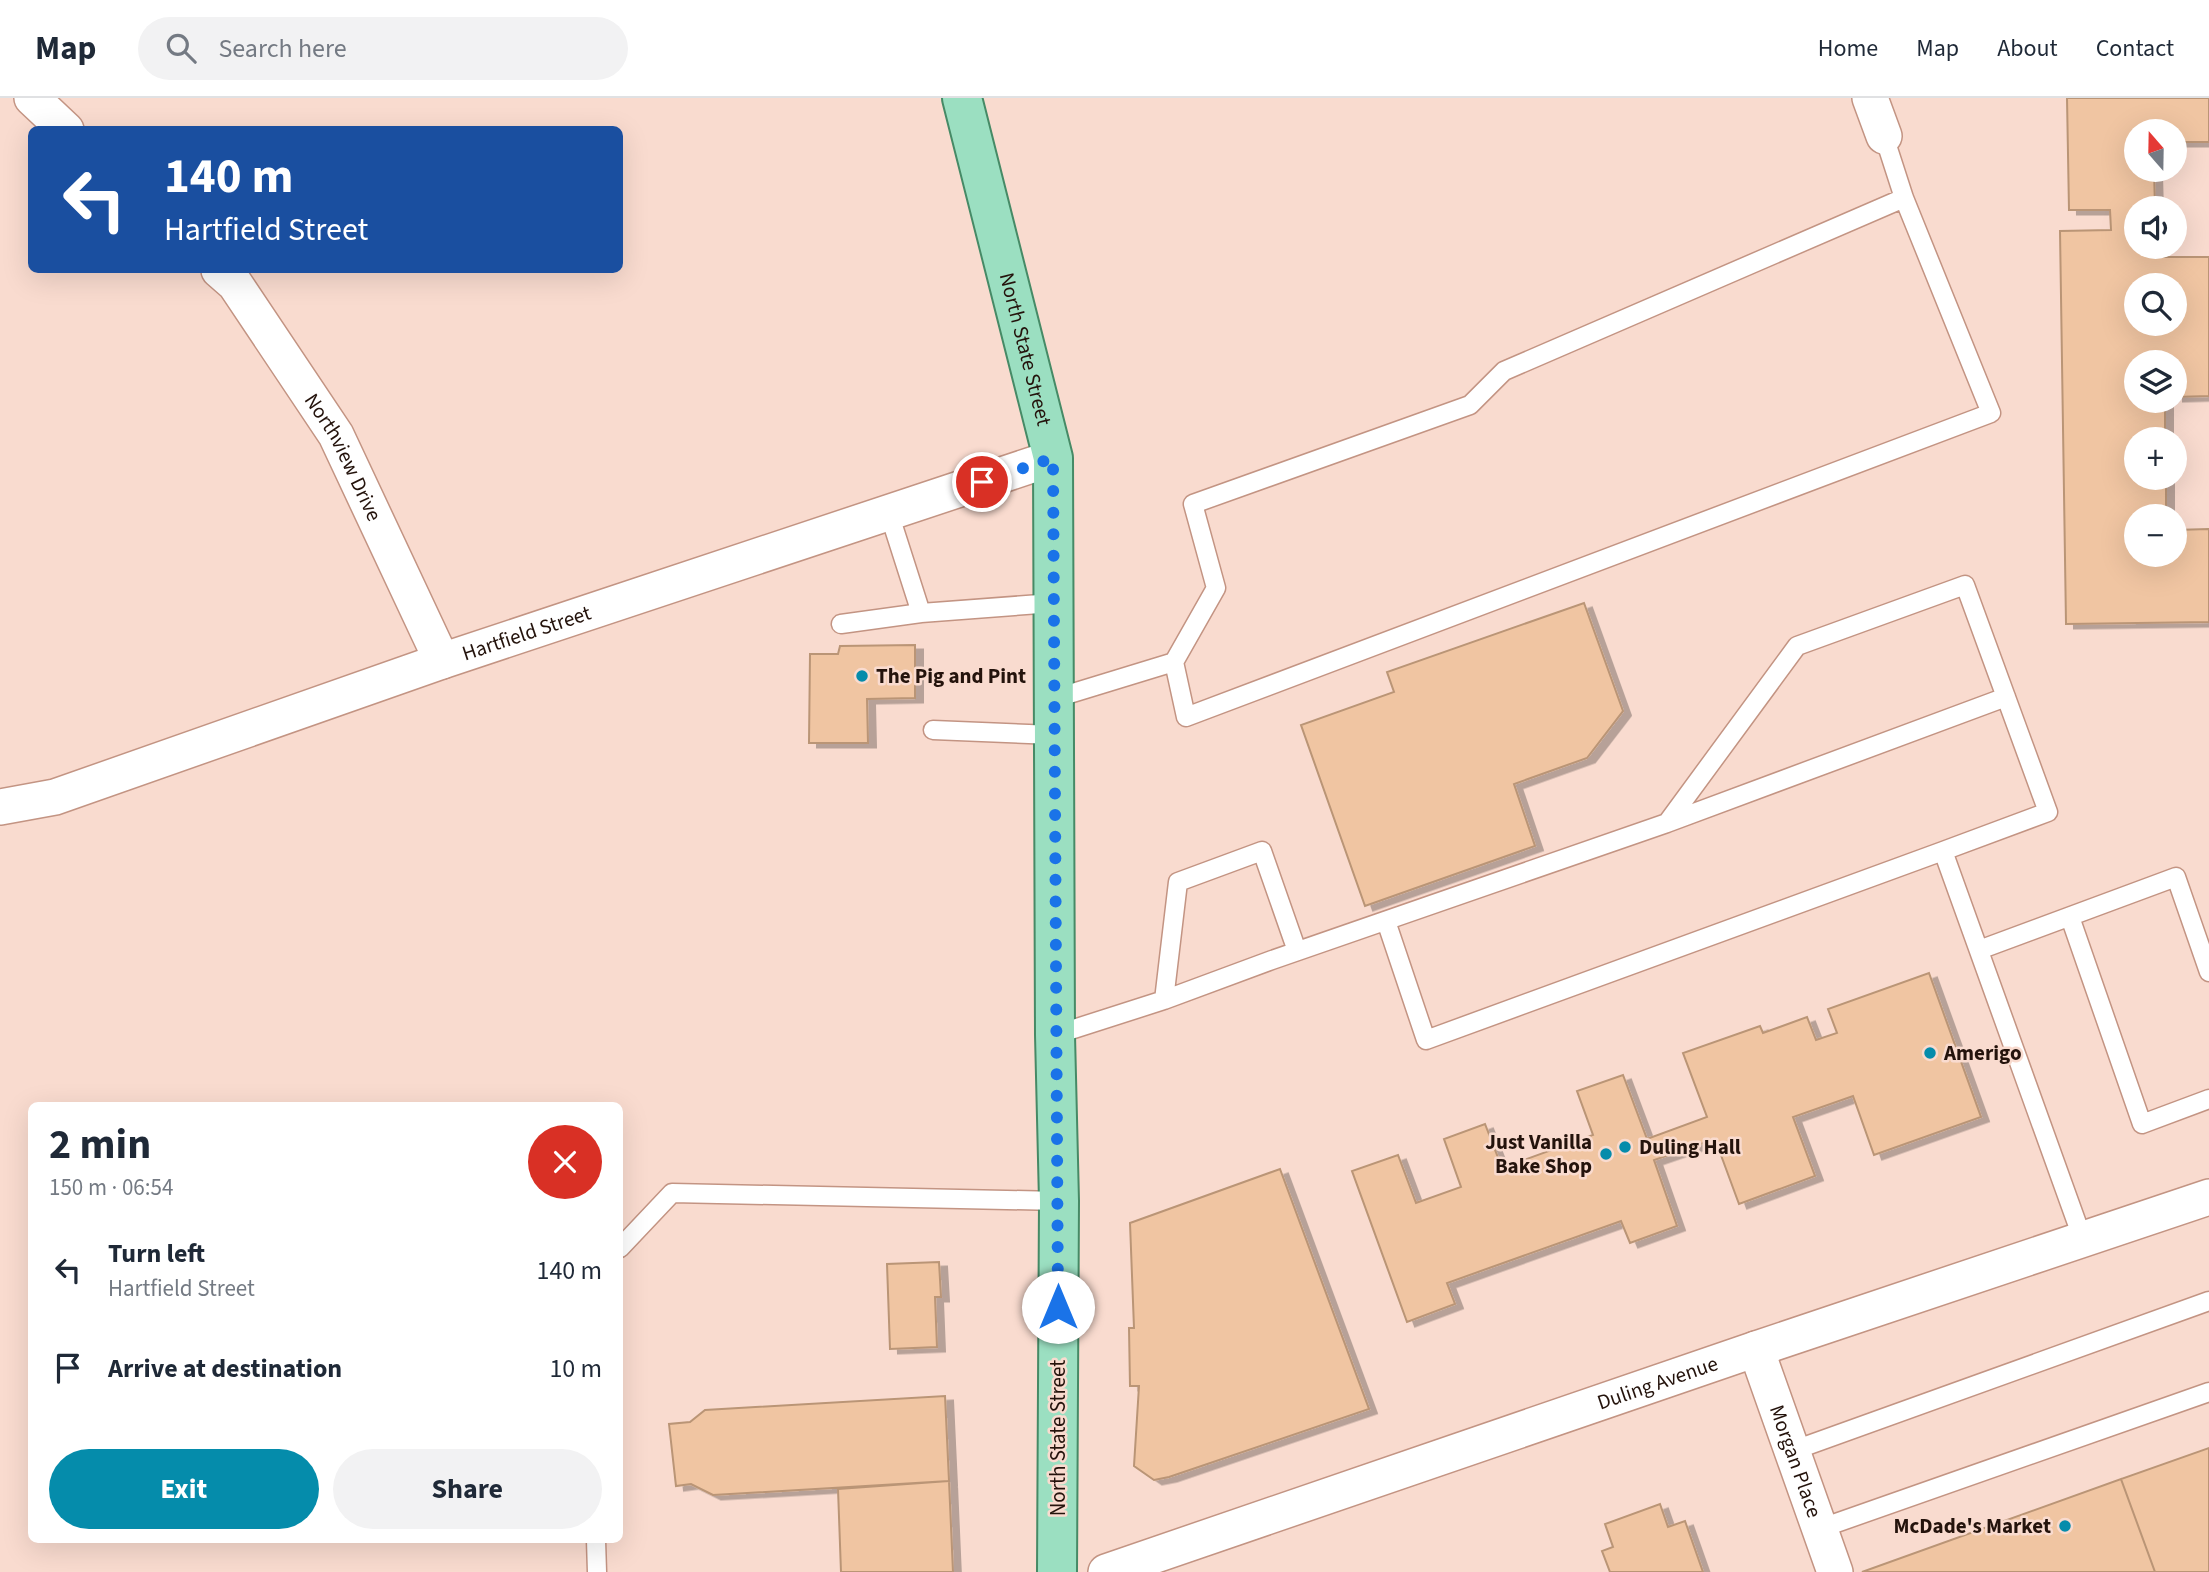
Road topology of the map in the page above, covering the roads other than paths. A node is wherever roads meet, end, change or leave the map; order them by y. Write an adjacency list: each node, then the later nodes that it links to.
1 (32, 98): 4 (street)
2 (962, 98): 8 (main road, North State Street)
3 (1870, 98): 5 (street)
4 (62, 126)
5 (1884, 136): 6 (lane)
6 (1904, 198): 14 (lane); 14 (lane)
7 (222, 273): 13 (street, Northview Drive)
8 (1053, 458): 9 (street, Hartfield Street); 10 (main road, North State Street)
9 (889, 513): 11 (lane); 13 (street, Hartfield Street)
10 (1053, 603): 11 (lane); 16 (main road, North State Street)
11 (921, 613): 12 (lane)
12 (841, 624)
13 (442, 661): 18 (street, Hartfield Street)
14 (1174, 662): 16 (lane)
15 (2006, 697): 19 (lane); 19 (lane); 20 (lane)
16 (1054, 717): 17 (lane); 27 (main road, North State Street)
17 (933, 730)
18 (0, 807)
19 (1667, 822): 22 (lane)
20 (1943, 851): 22 (lane); 23 (lane)
21 (2070, 917): 23 (lane); 25 (lane); 28 (lane)
22 (1386, 921): 24 (lane)
23 (1979, 950): 31 (lane)
24 (1297, 951): 26 (lane); 26 (lane)
25 (2209, 972)
26 (1164, 1000): 27 (lane)
27 (1055, 1035): 30 (main road, North State Street)
28 (2209, 1099)
29 (2209, 1197): 31 (street, Duling Avenue)
30 (1059, 1201): 32 (lane); 40 (main road, North State Street)
31 (2083, 1240): 34 (street, Duling Avenue)
32 (623, 1245)
33 (2209, 1301): 36 (lane)
34 (1756, 1349): 36 (street, Morgan Place); 41 (street, Duling Avenue)
35 (2209, 1392): 37 (lane)
36 (1792, 1451): 37 (street, Morgan Place)
37 (1819, 1529): 42 (street, Morgan Place)
38 (596, 1543): 39 (lane)
39 (597, 1572)
40 (1057, 1572)
41 (1106, 1572)
42 (1835, 1572)

